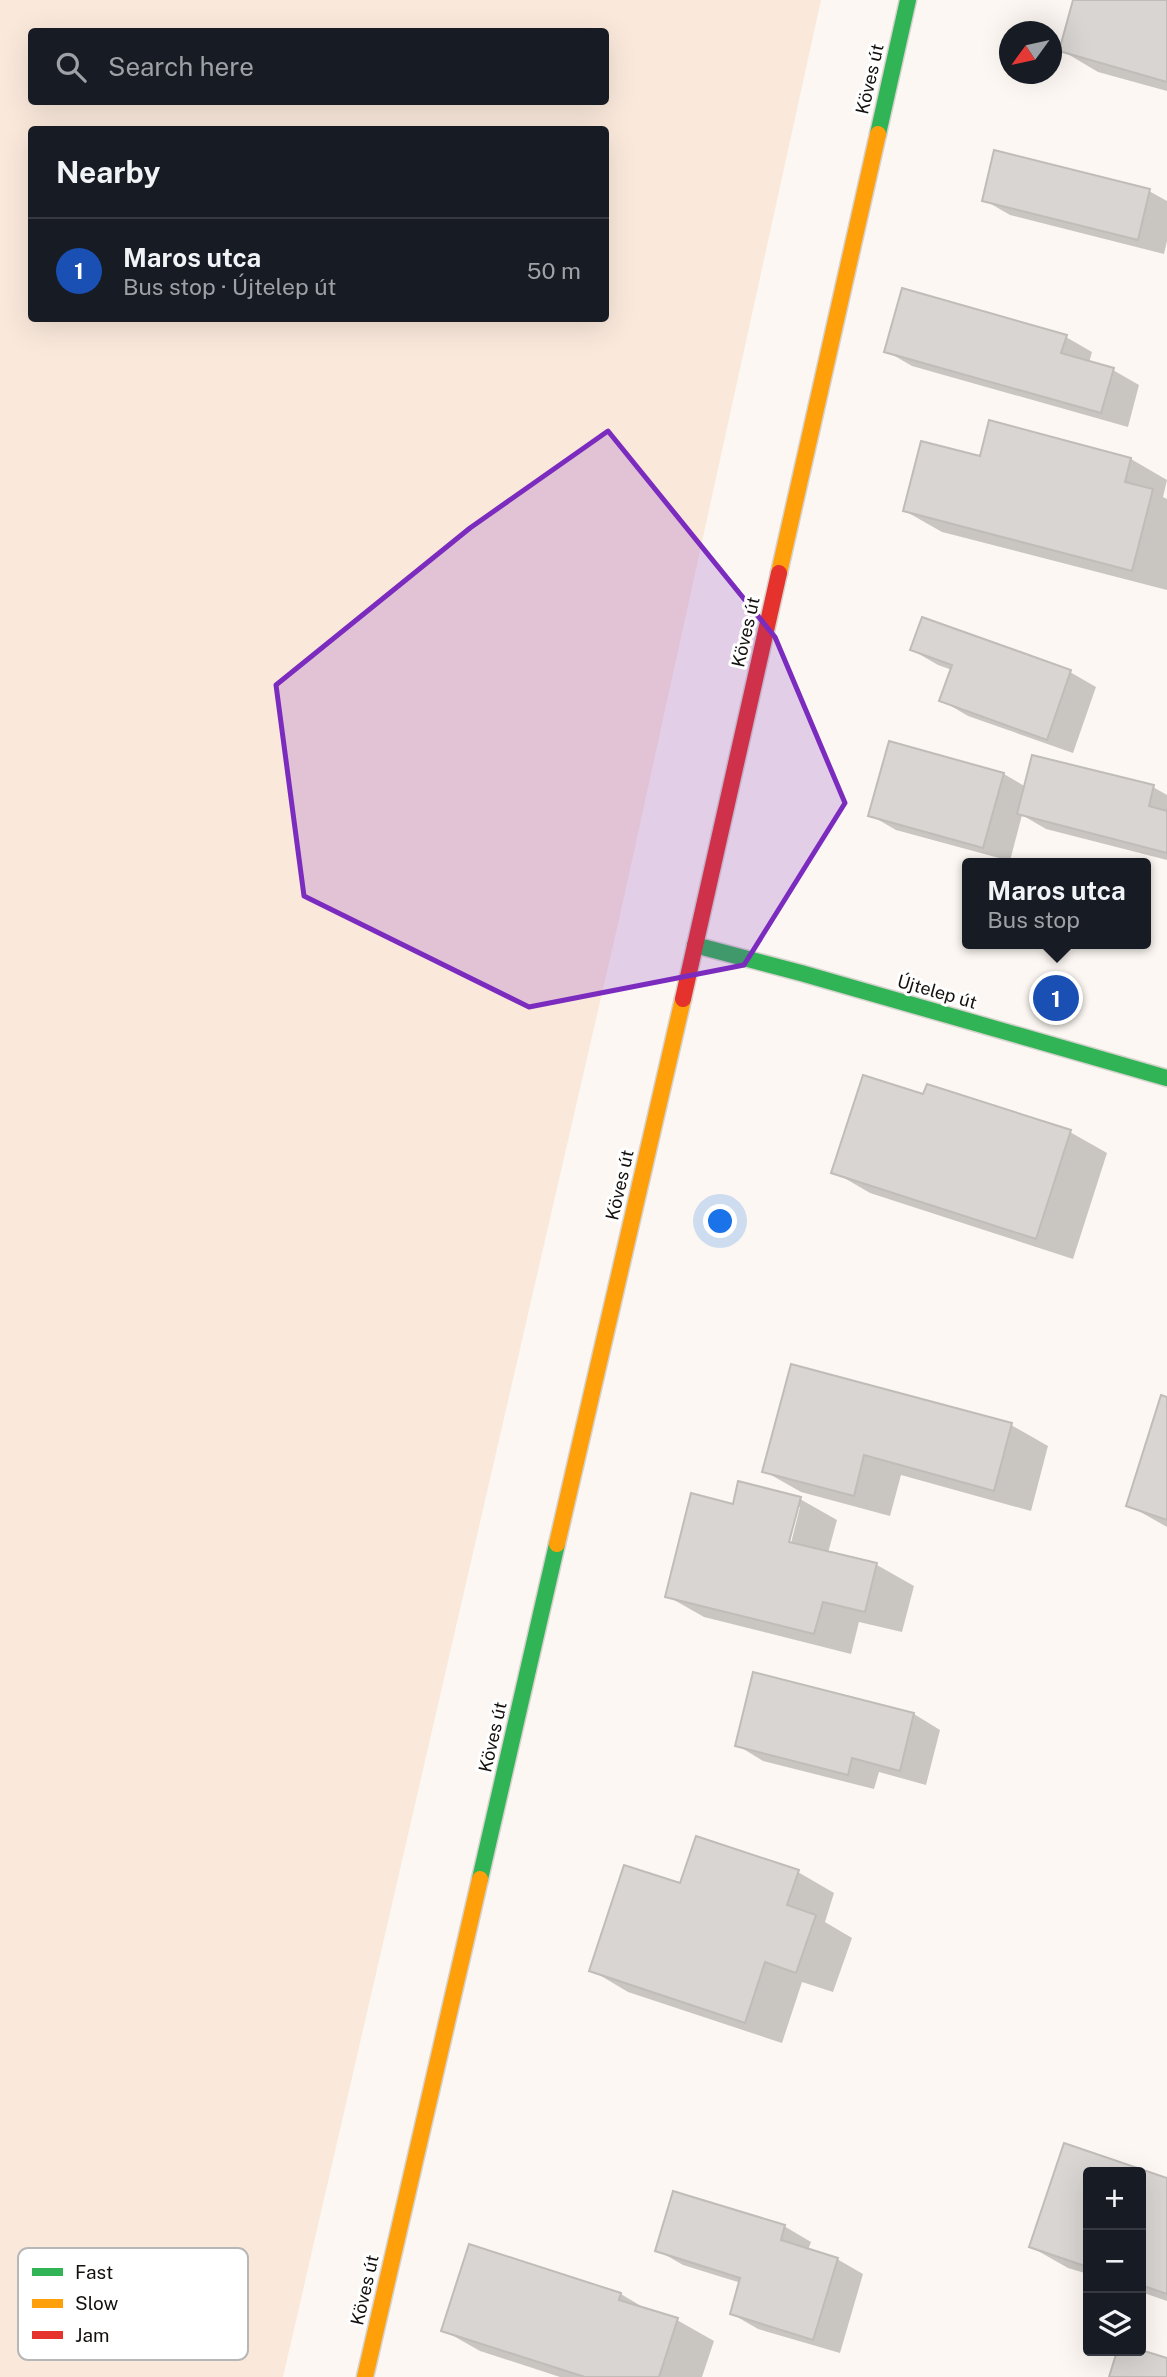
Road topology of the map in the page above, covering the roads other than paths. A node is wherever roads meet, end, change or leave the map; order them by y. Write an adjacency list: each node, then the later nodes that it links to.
1 (908, 0): 2 (street, Köves út)
2 (695, 946): 3 (street, Újtelep út); 4 (street, Köves út)
3 (1167, 1078)
4 (365, 2377)

